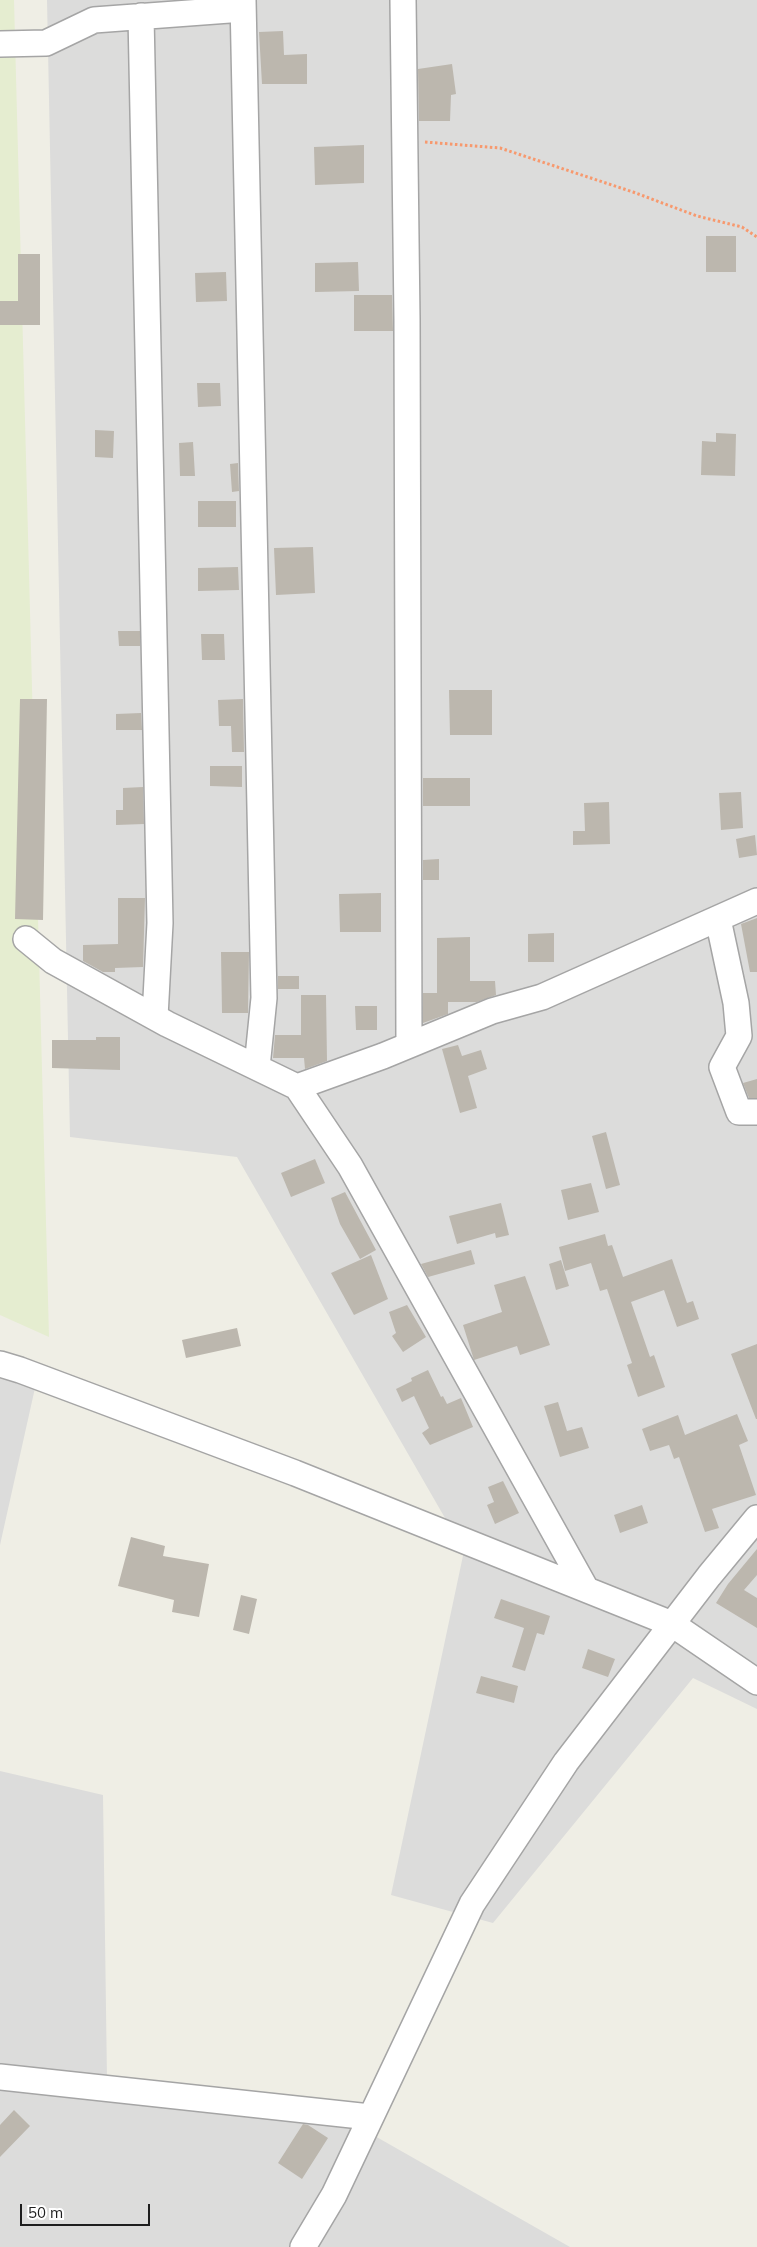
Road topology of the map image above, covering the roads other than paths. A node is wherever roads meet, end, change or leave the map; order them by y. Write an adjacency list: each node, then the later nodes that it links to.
1 (403, 0): 9 (street)
2 (243, 4): 3 (street); 10 (street)
3 (141, 16): 4 (street); 8 (street)
4 (0, 44)
5 (757, 901): 6 (street)
6 (718, 919): 9 (street); 12 (street)
7 (26, 939): 8 (street)
8 (155, 1017): 10 (street)
9 (409, 1045): 11 (street)
10 (257, 1067): 11 (street)
11 (297, 1087): 15 (street)
12 (757, 1112)
13 (0, 1364): 15 (street)
14 (757, 1518): 16 (street)
15 (586, 1590): 16 (street)
16 (672, 1624): 17 (street); 19 (street)
17 (757, 1682)
18 (0, 2077): 19 (street)
19 (370, 2117): 20 (street)
20 (303, 2247)

